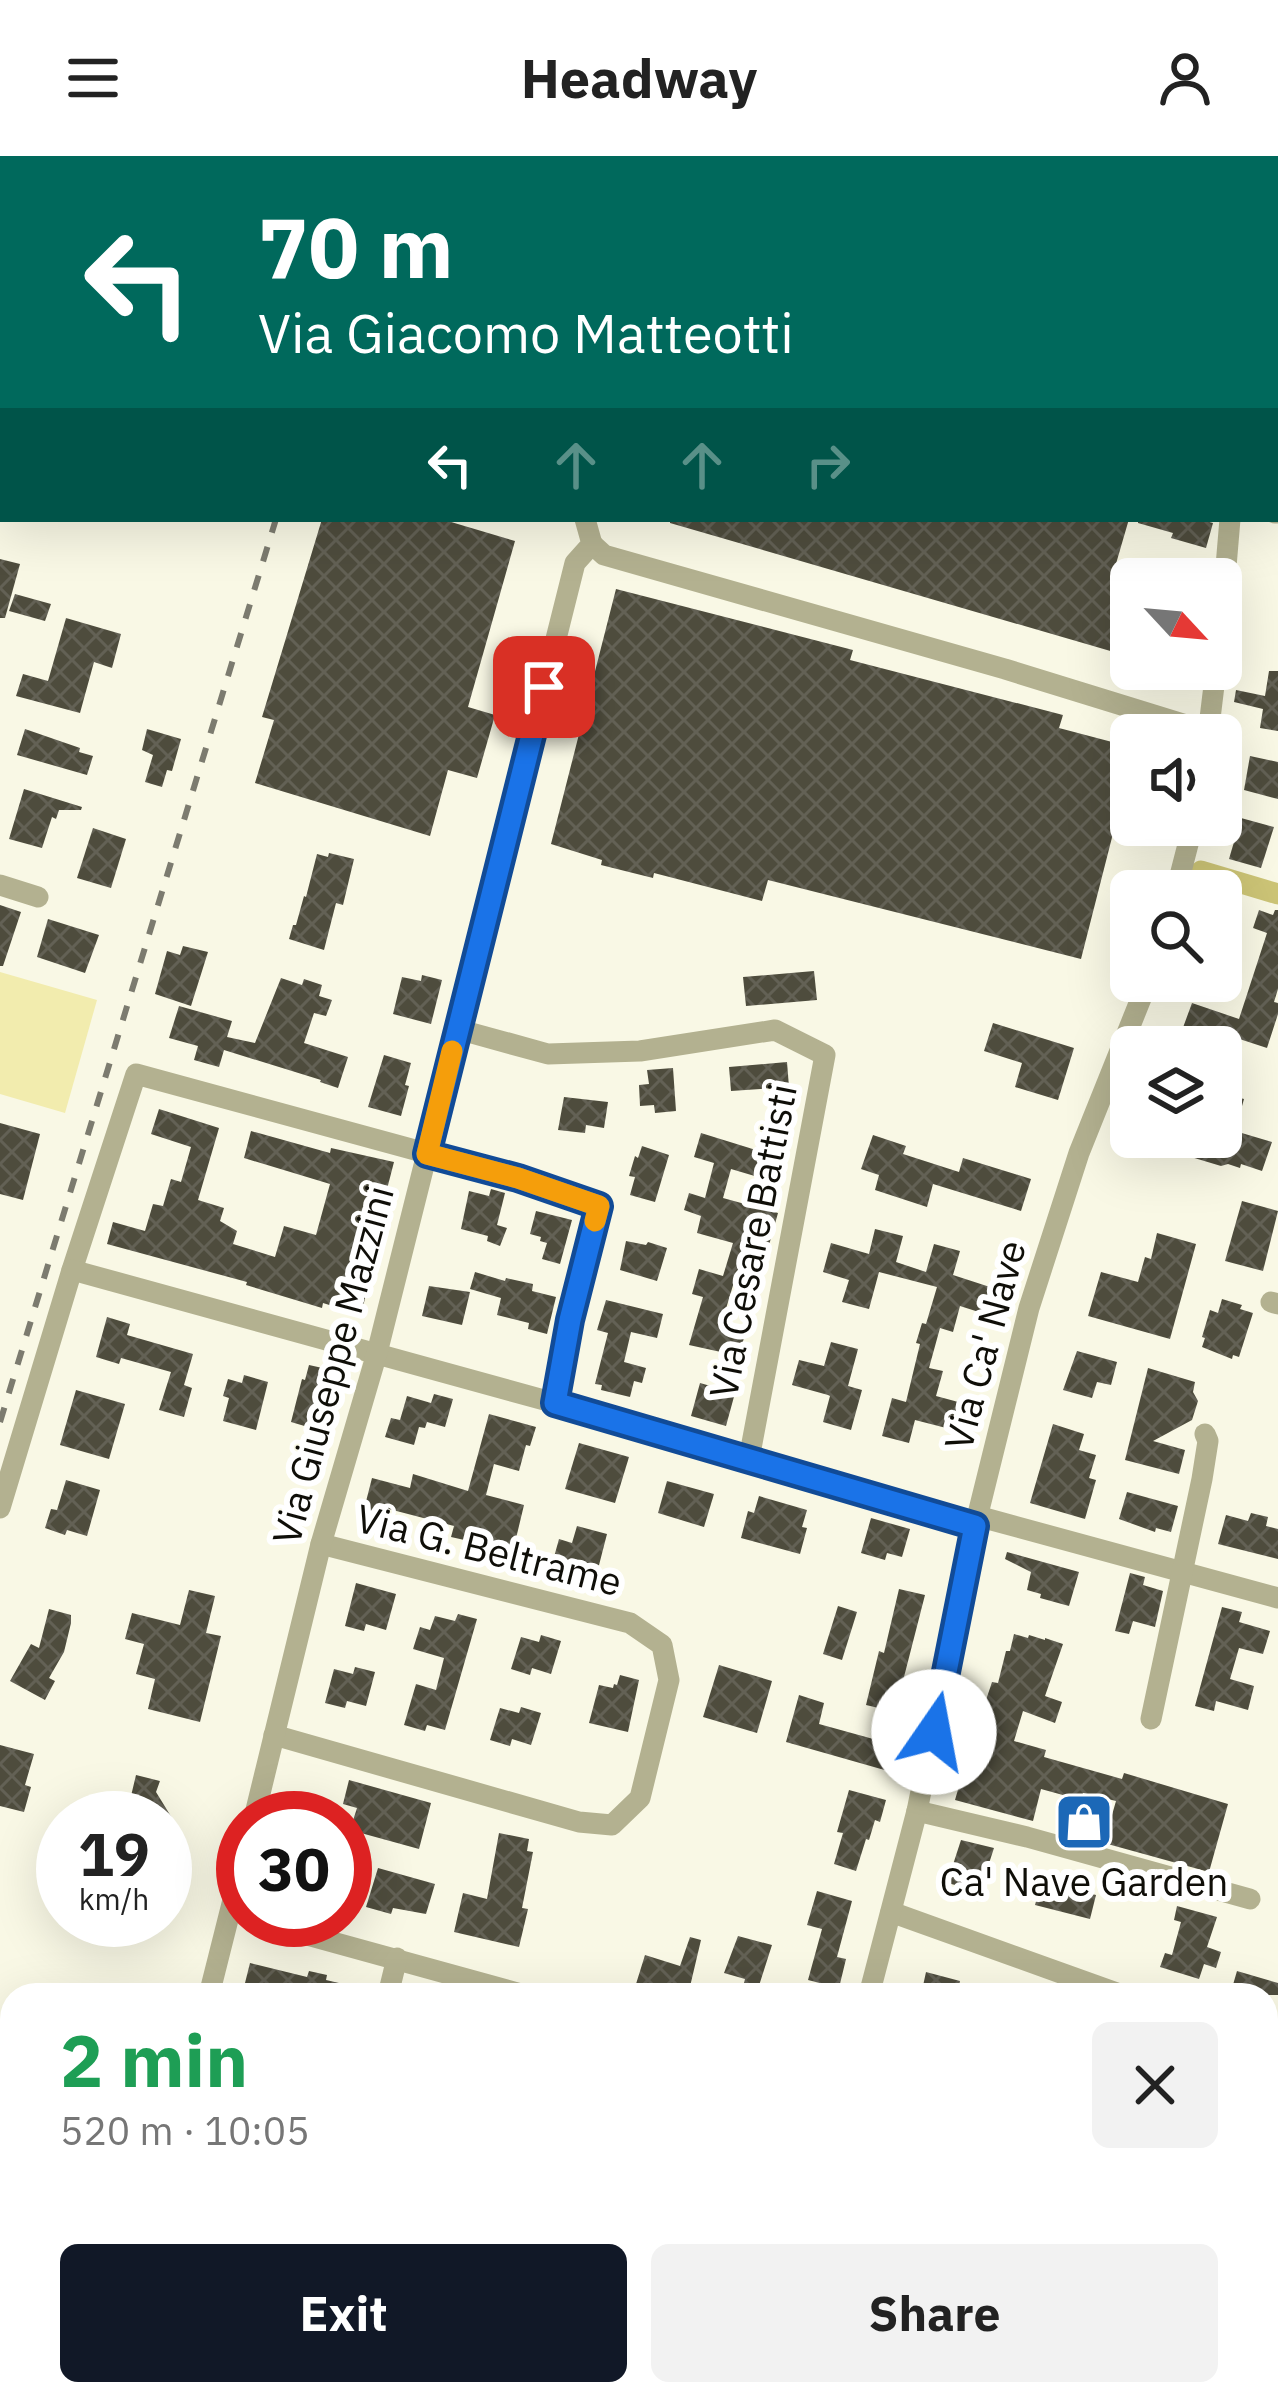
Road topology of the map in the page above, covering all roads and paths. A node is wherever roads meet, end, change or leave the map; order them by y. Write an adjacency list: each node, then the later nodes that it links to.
1 (586, 522): 3 (street)
2 (1230, 522): 4 (street)
3 (592, 544): 5 (street); 9 (street, Via Giuseppe Mazzini)
4 (1227, 558)
5 (1146, 714)
6 (0, 885): 7 (street)
7 (38, 896)
8 (1140, 1002): 17 (street, Via Ca' Nave)
9 (458, 1029): 10 (street, Via Giuseppe Mazzini); 15 (street, Via Cesare Battisti)
10 (427, 1154): 11 (street); 12 (street, Via Giuseppe Mazzini); 13 (street)
11 (72, 1270): 12 (street); 16 (street)
12 (377, 1353): 13 (street); 18 (street, Via Giuseppe Mazzini)
13 (555, 1403): 15 (street)
14 (1205, 1434): 19 (street)
15 (749, 1459): 17 (street)
16 (0, 1508)
17 (976, 1521): 19 (street); 24 (street, Via Ca' Nave)
18 (322, 1544): 22 (street, Via Giuseppe Mazzini); 22 (street, Via G. Beltrame)
19 (1180, 1572): 20 (street); 21 (street)
20 (1278, 1598)
21 (1151, 1719)
22 (274, 1735): 23 (street, Via Giuseppe Mazzini)
23 (261, 1791)
24 (917, 1811): 25 (street); 26 (street, Via Ca' Nave)
25 (1250, 1899)
26 (891, 1912): 33 (street, Via Ca' Nave); 34 (street)
27 (225, 1947): 30 (street)
28 (355, 1947): 29 (street)
29 (397, 1958): 31 (street); 32 (street)
30 (213, 1983)
31 (391, 1983)
32 (483, 1983)
33 (872, 1983)
34 (1089, 1983)

